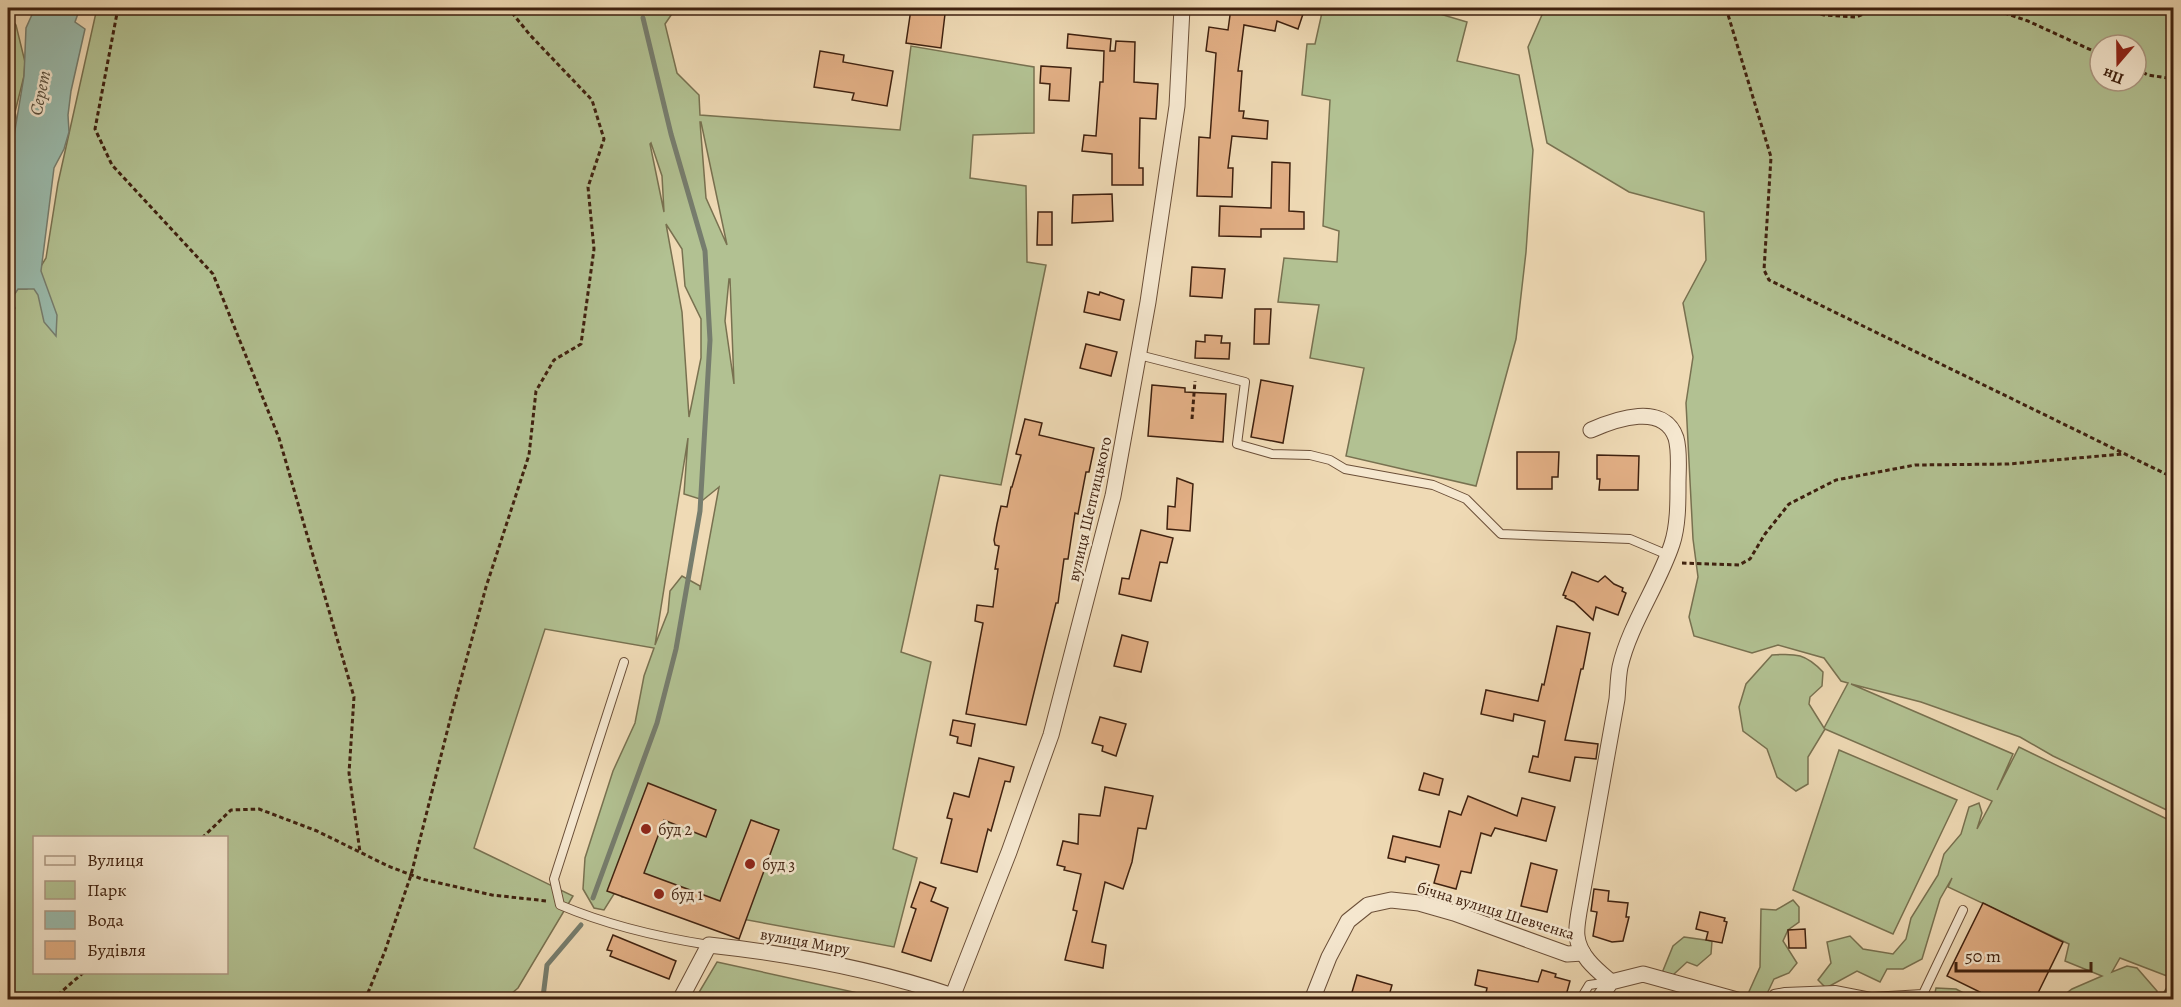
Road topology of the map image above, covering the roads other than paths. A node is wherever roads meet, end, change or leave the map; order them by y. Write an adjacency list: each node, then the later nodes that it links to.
1 (1182, 8): 2 (street, вулиця Шептицького)
2 (1138, 355): 4 (lane); 10 (street, вулиця Шептицького)
3 (1592, 430): 4 (street)
4 (1668, 555): 8 (street)
5 (624, 662): 7 (lane)
6 (1963, 910): 16 (lane)
7 (709, 945): 10 (street, вулиця Миру); 11 (street)
8 (1583, 953): 9 (street); 12 (street, бічна вулиця Шевченка)
9 (1611, 982): 13 (lane); 14 (street); 15 (street)
10 (952, 998)
11 (680, 999)
12 (1312, 999)
13 (1580, 999)
14 (1598, 999)
15 (1737, 999)
16 (1772, 999)

